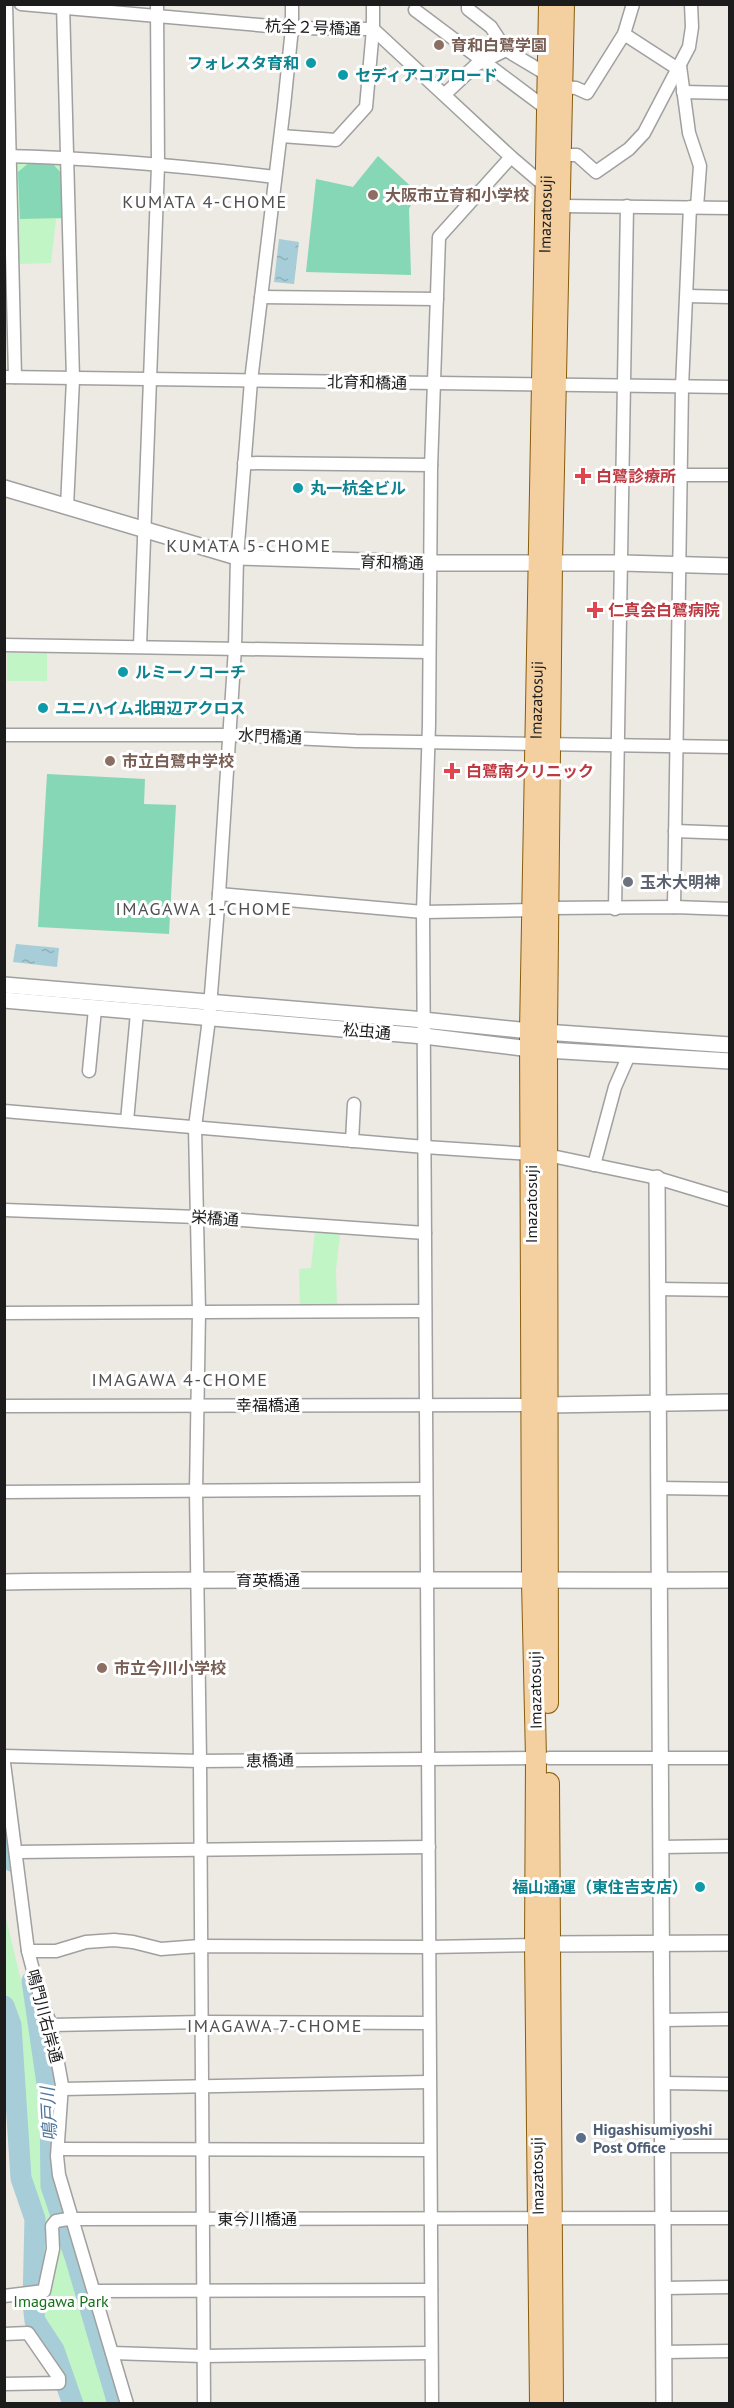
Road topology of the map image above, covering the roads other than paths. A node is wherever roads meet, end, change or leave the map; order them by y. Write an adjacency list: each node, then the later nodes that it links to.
1 (6, 4): 26 (street)
2 (21, 4): 10 (street, 杭全２号橋通)
3 (291, 4): 13 (street)
4 (373, 4): 14 (street)
5 (468, 4): 16 (street)
6 (549, 4): 19 (main road, Imazatosuji)
7 (564, 4): 19 (main road, Imazatosuji)
8 (633, 4): 15 (street)
9 (691, 4): 18 (street)
10 (64, 6): 11 (street, 杭全２号橋通); 28 (street)
11 (158, 10): 13 (street, 杭全２号橋通); 29 (street)
12 (415, 10): 17 (street)
13 (292, 28): 14 (street, 杭全２号橋通); 24 (street)
14 (373, 28): 22 (street, 杭全２号橋通); 24 (street)
15 (624, 34): 18 (street); 19 (street)
16 (506, 50): 17 (street); 19 (street)
17 (484, 62): 22 (street); 23 (street)
18 (679, 67): 20 (street); 25 (street)
19 (555, 81): 23 (main road, Imazatosuji); 25 (main road, Imazatosuji)
20 (682, 92): 21 (street); 34 (street)
21 (729, 93)
22 (445, 94): 27 (street, 杭全２号橋通)
23 (547, 109): 31 (main road, Imazatosuji)
24 (280, 136): 30 (street)
25 (563, 154): 32 (main road, Imazatosuji)
26 (7, 156): 28 (street); 40 (street)
27 (511, 157): 31 (street, 杭全２号橋通); 39 (street)
28 (68, 158): 29 (street); 41 (street)
29 (158, 166): 30 (street); 42 (street)
30 (275, 177): 37 (street)
31 (546, 183): 45 (main road, Imazatosuji)
32 (562, 206): 33 (street); 45 (main road, Imazatosuji)
33 (627, 206): 34 (street); 46 (street)
34 (694, 207): 35 (street); 36 (street)
35 (729, 208)
36 (688, 296): 38 (street); 47 (street)
37 (261, 297): 39 (street); 43 (street)
38 (729, 297)
39 (436, 299): 44 (street)
40 (10, 377): 41 (street, 北育和橋通)
41 (74, 379): 42 (street, 北育和橋通); 54 (street)
42 (151, 379): 43 (street, 北育和橋通); 55 (street)
43 (251, 381): 44 (street, 北育和橋通); 49 (street)
44 (433, 382): 45 (street, 北育和橋通); 50 (street)
45 (550, 384): 46 (street, 北育和橋通); 58 (main road, Imazatosuji)
46 (625, 385): 47 (street, 北育和橋通); 59 (street)
47 (682, 387): 48 (street, 北育和橋通); 51 (street)
48 (729, 387)
49 (244, 463): 50 (street); 56 (street)
50 (431, 465): 57 (street)
51 (681, 475): 52 (street); 60 (street)
52 (729, 476)
53 (4, 489): 54 (street, 育和橋通)
54 (67, 507): 55 (street, 育和橋通)
55 (143, 530): 56 (street, 育和橋通); 63 (street)
56 (237, 557): 57 (street, 育和橋通); 64 (street)
57 (431, 563): 58 (street, 育和橋通); 65 (street)
58 (545, 563): 59 (street, 育和橋通); 69 (main road, Imazatosuji)
59 (622, 563): 60 (street, 育和橋通); 70 (street)
60 (680, 565): 61 (street, 育和橋通); 71 (street)
61 (729, 566)
62 (4, 645): 63 (street)
63 (140, 646): 64 (street)
64 (235, 648): 65 (street); 67 (street)
65 (429, 652): 68 (street)
66 (4, 735): 67 (street, 水門橋通)
67 (229, 735): 68 (street, 水門橋通); 75 (street)
68 (428, 742): 69 (street, 水門橋通); 80 (street)
69 (543, 744): 70 (street, 水門橋通); 77 (main road, Imazatosuji)
70 (618, 745): 71 (street, 水門橋通); 78 (street)
71 (677, 746): 72 (street, 水門橋通); 73 (street)
72 (729, 747)
73 (675, 831): 74 (street); 76 (street)
74 (729, 833)
75 (219, 894): 80 (street); 84 (street)
76 (674, 907): 78 (street); 79 (street)
77 (541, 909): 78 (street); 80 (street); 87 (main road, Imazatosuji)
78 (615, 909)
79 (729, 909)
80 (423, 912): 86 (street)
81 (4, 985): 84 (street, 松虫通)
82 (4, 1000): 83 (street, 松虫通)
83 (94, 1009): 85 (street, 松虫通); 91 (street)
84 (209, 1011): 85 (street, 松虫通); 86 (street, 松虫通); 95 (street)
85 (137, 1013): 94 (street)
86 (424, 1028): 87 (street, 松虫通); 97 (street)
87 (538, 1041): 88 (street, 松虫通); 89 (street, 松虫通); 98 (main road, Imazatosuji)
88 (729, 1045)
89 (629, 1055): 90 (street, 松虫通); 99 (street)
90 (729, 1060)
91 (89, 1071)
92 (354, 1104): 96 (street)
93 (4, 1111): 94 (street)
94 (127, 1121): 95 (street)
95 (195, 1127): 96 (street); 103 (street)
96 (352, 1141): 97 (street)
97 (425, 1147): 98 (street); 104 (street)
98 (539, 1154): 99 (street); 113 (main road, Imazatosuji)
99 (594, 1165): 100 (street)
100 (657, 1178): 101 (street); 105 (street)
101 (729, 1200)
102 (4, 1210): 103 (street, 栄橋通)
103 (198, 1217): 104 (street, 栄橋通); 108 (street)
104 (425, 1233): 107 (street)
105 (657, 1289): 106 (street); 110 (street)
106 (729, 1290)
107 (425, 1311): 108 (street); 112 (street)
108 (198, 1312): 109 (street); 115 (street)
109 (4, 1313)
110 (658, 1402): 111 (street, 幸福橋通); 113 (street, 幸福橋通); 116 (street)
111 (729, 1402)
112 (424, 1404): 113 (street, 幸福橋通); 115 (street, 幸福橋通); 117 (street)
113 (539, 1405): 125 (main road, Imazatosuji)
114 (4, 1406): 115 (street, 幸福橋通)
115 (196, 1406): 119 (street)
116 (658, 1488): 118 (street); 122 (street)
117 (426, 1489): 119 (street); 124 (street)
118 (729, 1489)
119 (196, 1491): 120 (street); 121 (street)
120 (4, 1492)
121 (197, 1579): 124 (street, 育英橋通); 126 (street, 育英橋通); 132 (street)
122 (659, 1580): 123 (street, 育英橋通); 125 (street, 育英橋通); 130 (street)
123 (729, 1580)
124 (426, 1581): 125 (street, 育英橋通); 128 (street)
125 (540, 1581): 129 (main road, Imazatosuji)
126 (4, 1582)
127 (4, 1756): 132 (street, 恵橋通)
128 (429, 1758): 129 (street, 恵橋通); 132 (street, 恵橋通); 135 (street)
129 (542, 1758): 130 (street, 恵橋通); 141 (main road, Imazatosuji)
130 (659, 1758): 131 (street, 恵橋通); 136 (street)
131 (729, 1758)
132 (200, 1761): 137 (street)
133 (4, 1763): 138 (street, 鳴門川右岸通)
134 (729, 1846): 136 (street)
135 (429, 1847): 137 (street); 143 (street)
136 (660, 1847): 139 (street)
137 (200, 1850): 138 (street); 142 (street)
138 (17, 1852): 144 (street, 鳴門川右岸通)
139 (662, 1943): 140 (street); 141 (street); 145 (street)
140 (729, 1943)
141 (542, 1945): 143 (street); 160 (main road, Imazatosuji)
142 (200, 1946): 143 (street); 144 (street); 147 (street)
143 (429, 1947): 148 (street)
144 (28, 1951): 149 (street, 鳴門川右岸通)
145 (662, 2019): 146 (street); 151 (street)
146 (729, 2019)
147 (203, 2022): 148 (street); 149 (street); 153 (street)
148 (429, 2023): 150 (street)
149 (51, 2025): 154 (street, 鳴門川右岸通)
150 (429, 2082): 153 (street); 159 (street)
151 (662, 2083): 152 (street); 155 (street)
152 (729, 2084)
153 (202, 2086): 154 (street); 158 (street)
154 (62, 2089): 157 (street, 鳴門川右岸通)
155 (662, 2146): 156 (street); 161 (street)
156 (729, 2146)
157 (58, 2149): 158 (street); 165 (street, 鳴門川右岸通)
158 (203, 2150): 159 (street); 163 (street)
159 (430, 2150): 164 (street)
160 (545, 2217): 161 (street, 東今川橋通); 164 (street, 東今川橋通); 182 (main road, Imazatosuji); 183 (main road, Imazatosuji)
161 (663, 2218): 162 (street, 東今川橋通); 166 (street)
162 (729, 2218)
163 (203, 2219): 164 (street, 東今川橋通); 165 (street, 東今川橋通); 169 (street)
164 (430, 2219): 170 (street)
165 (66, 2220): 168 (street, 鳴門川右岸通); 171 (street)
166 (663, 2288): 167 (street); 174 (street)
167 (729, 2288)
168 (94, 2290): 169 (street); 175 (street, 鳴門川右岸通)
169 (204, 2290): 170 (street); 177 (street)
170 (431, 2290): 176 (street)
171 (4, 2296)
172 (4, 2334): 178 (street)
173 (729, 2351): 174 (street)
174 (664, 2352): 184 (street)
175 (112, 2354): 177 (street); 179 (street, 鳴門川右岸通)
176 (431, 2354): 177 (street); 181 (street)
177 (204, 2356): 180 (street)
178 (4, 2384)
179 (127, 2403)
180 (204, 2403)
181 (432, 2403)
182 (540, 2403)
183 (553, 2403)
184 (664, 2403)

